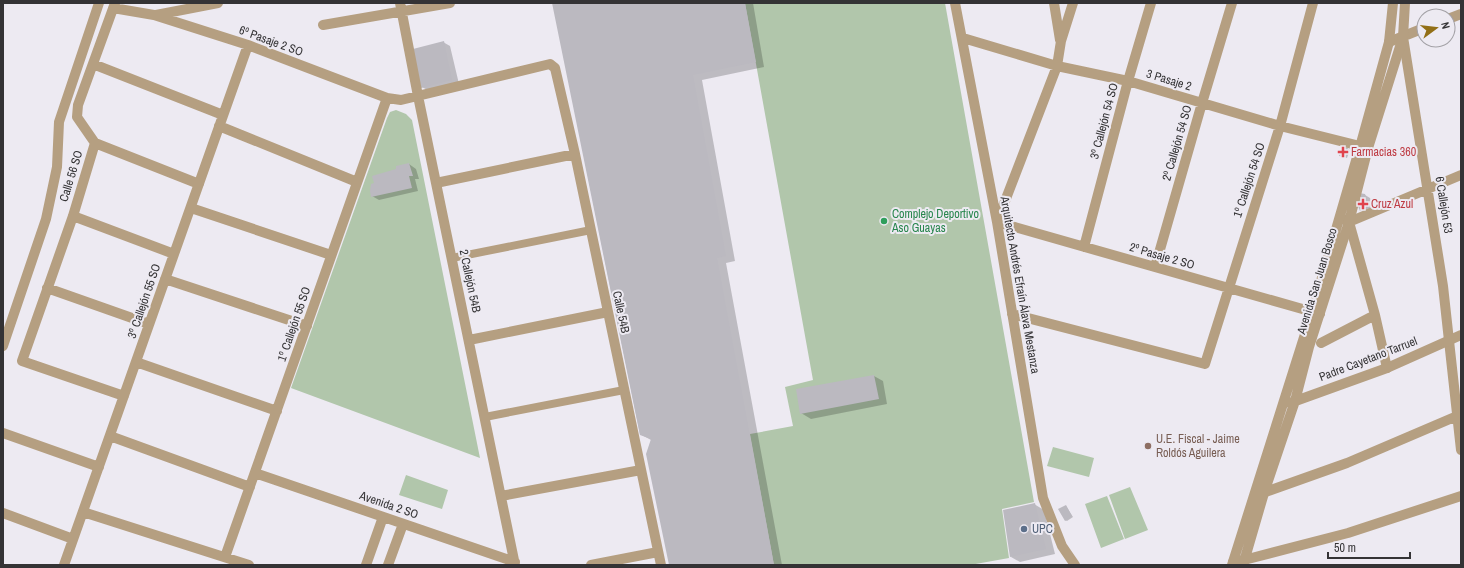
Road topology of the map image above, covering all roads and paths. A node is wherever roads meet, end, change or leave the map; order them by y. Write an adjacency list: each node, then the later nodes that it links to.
1 (99, 3): 64 (street)
2 (218, 3): 14 (street)
3 (450, 3): 13 (street)
4 (955, 3): 18 (street, Arquitecto Andrés Efraín Álava Mestanza)
5 (1054, 3): 19 (street)
6 (1073, 3): 19 (street)
7 (1151, 3): 25 (street, 3º Callejón 54 SO)
8 (1232, 3): 28 (street, 2º Callejón 54 SO)
9 (1313, 3): 31 (street, 1º Callejón 54 SO)
10 (1393, 3): 20 (street, Avenida San Juan Bosco)
11 (1406, 3): 17 (street, Avenida San Juan Bosco)
12 (114, 5): 14 (street, 6º Pasaje 2 SO); 22 (street, Calle 56 SO)
13 (401, 7): 15 (street); 26 (street, 2 Callejón 54B)
14 (154, 15): 21 (street, 6º Pasaje 2 SO)
15 (323, 25)
16 (1416, 31): 17 (street)
17 (1403, 37): 20 (street); 33 (street, Avenida San Juan Bosco); 39 (street, 6 Callejón 53)
18 (962, 38): 24 (street, 3 Pasaje 2); 43 (street, Arquitecto Andrés Efraín Álava Mestanza)
19 (1061, 41): 24 (street)
20 (1389, 42): 33 (street, Avenida San Juan Bosco)
21 (248, 45): 27 (street, 6º Pasaje 2 SO); 29 (street, 3º Callejón 55 SO)
22 (93, 64): 29 (street); 32 (street, Calle 56 SO)
23 (553, 66): 26 (street, 6º Pasaje 2 SO); 34 (street, Calle 54B)
24 (1057, 66): 25 (street, 3 Pasaje 2); 43 (street)
25 (1128, 81): 28 (street, 3 Pasaje 2); 46 (street, 3º Callejón 54 SO)
26 (418, 96): 27 (street, 6º Pasaje 2 SO); 37 (street, 2 Callejón 54B)
27 (387, 98): 36 (street, 1º Callejón 55 SO)
28 (1202, 103): 31 (street, 3 Pasaje 2); 50 (street, 2º Callejón 54 SO)
29 (223, 115): 30 (street, 3º Callejón 55 SO)
30 (219, 126): 36 (street); 38 (street, 3º Callejón 55 SO)
31 (1280, 126): 33 (street, 3 Pasaje 2); 53 (street, 1º Callejón 54 SO)
32 (95, 143): 38 (street); 41 (street, Calle 56 SO)
33 (1364, 147): 42 (street, Avenida San Juan Bosco); 44 (street, Avenida San Juan Bosco)
34 (575, 154): 37 (street); 45 (street, Calle 54B)
35 (1461, 175): 39 (street)
36 (357, 182): 48 (street, 1º Callejón 55 SO)
37 (436, 183): 49 (street, 2 Callejón 54B)
38 (199, 184): 40 (street, 3º Callejón 55 SO)
39 (1428, 189): 44 (street); 62 (street, 6 Callejón 53)
40 (191, 208): 47 (street, 3º Callejón 55 SO); 48 (street)
41 (73, 216): 47 (street); 52 (street, Calle 56 SO)
42 (1339, 217): 44 (street); 55 (street, Avenida San Juan Bosco)
43 (997, 222): 46 (street, 2º Pasaje 2 SO); 56 (street, Arquitecto Andrés Efraín Álava Mestanza)
44 (1349, 222): 55 (street, Avenida San Juan Bosco); 57 (street)
45 (591, 230): 49 (street); 54 (street, Calle 54B)
46 (1084, 247): 50 (street, 2º Pasaje 2 SO)
47 (174, 254): 51 (street, 3º Callejón 55 SO)
48 (331, 255): 59 (street, 1º Callejón 55 SO)
49 (452, 258): 61 (street, 2 Callejón 54B)
50 (1155, 267): 53 (street, 2º Pasaje 2 SO)
51 (165, 279): 58 (street, 3º Callejón 55 SO); 59 (street)
52 (47, 288): 58 (street); 68 (street, Calle 56 SO)
53 (1228, 288): 55 (street, 2º Pasaje 2 SO); 56 (street, 1º Callejón 54 SO)
54 (608, 312): 61 (street); 67 (street, Calle 54B)
55 (1316, 313): 69 (street, Avenida San Juan Bosco); 70 (street, Avenida San Juan Bosco)
56 (1012, 314): 101 (street, Arquitecto Andrés Efraín Álava Mestanza)
57 (1375, 315): 63 (street); 66 (street)
58 (149, 324): 65 (street, 3º Callejón 55 SO)
59 (307, 326): 71 (street, 1º Callejón 55 SO)
60 (1461, 335): 62 (street, Padre Cayetano Tarruel)
61 (468, 340): 73 (street, 2 Callejón 54B)
62 (1450, 340): 66 (street, Padre Cayetano Tarruel); 72 (street, 6 Callejón 53)
63 (1321, 343)
64 (3, 346)
65 (136, 362): 68 (street, 3º Callejón 55 SO); 71 (street)
66 (1387, 368): 69 (street, Padre Cayetano Tarruel)
67 (624, 390): 73 (street); 78 (street, Calle 54B)
68 (124, 396): 75 (street, 3º Callejón 55 SO)
69 (1295, 401): 70 (street, Padre Cayetano Tarruel); 81 (street, Avenida San Juan Bosco)
70 (1283, 405): 83 (street, Avenida San Juan Bosco)
71 (277, 411): 79 (street, 1º Callejón 55 SO)
72 (1457, 416): 76 (street, 6 Callejón 53); 81 (street)
73 (485, 418): 82 (street, 2 Callejón 54B)
74 (3, 433): 77 (street)
75 (110, 436): 77 (street, 3º Callejón 55 SO); 80 (street)
76 (1461, 450)
77 (99, 467): 85 (street, 3º Callejón 55 SO)
78 (641, 470): 82 (street); 90 (street, Calle 54B)
79 (255, 473): 80 (street, 1º Callejón 55 SO); 87 (street, Avenida 2 SO)
80 (250, 487): 91 (street, 1º Callejón 55 SO)
81 (1264, 493): 83 (street); 93 (street, Avenida San Juan Bosco)
82 (501, 496): 92 (street, 2 Callejón 54B)
83 (1253, 496): 94 (street, Avenida San Juan Bosco)
84 (1461, 496): 93 (street)
85 (83, 512): 89 (street, 3º Callejón 55 SO); 91 (street)
86 (3, 513): 89 (street)
87 (383, 517): 88 (street, Avenida 2 SO); 97 (street)
88 (403, 524): 92 (street, Avenida 2 SO); 98 (street)
89 (73, 539): 95 (street, 3º Callejón 55 SO)
90 (658, 552): 99 (street); 100 (street, Calle 54B)
91 (225, 557): 96 (street)
92 (515, 563)
93 (1244, 563): 94 (street)
94 (1232, 564)
95 (64, 565)
96 (248, 565)
97 (366, 565)
98 (388, 565)
99 (591, 565)
100 (661, 565)
101 (1075, 565)

